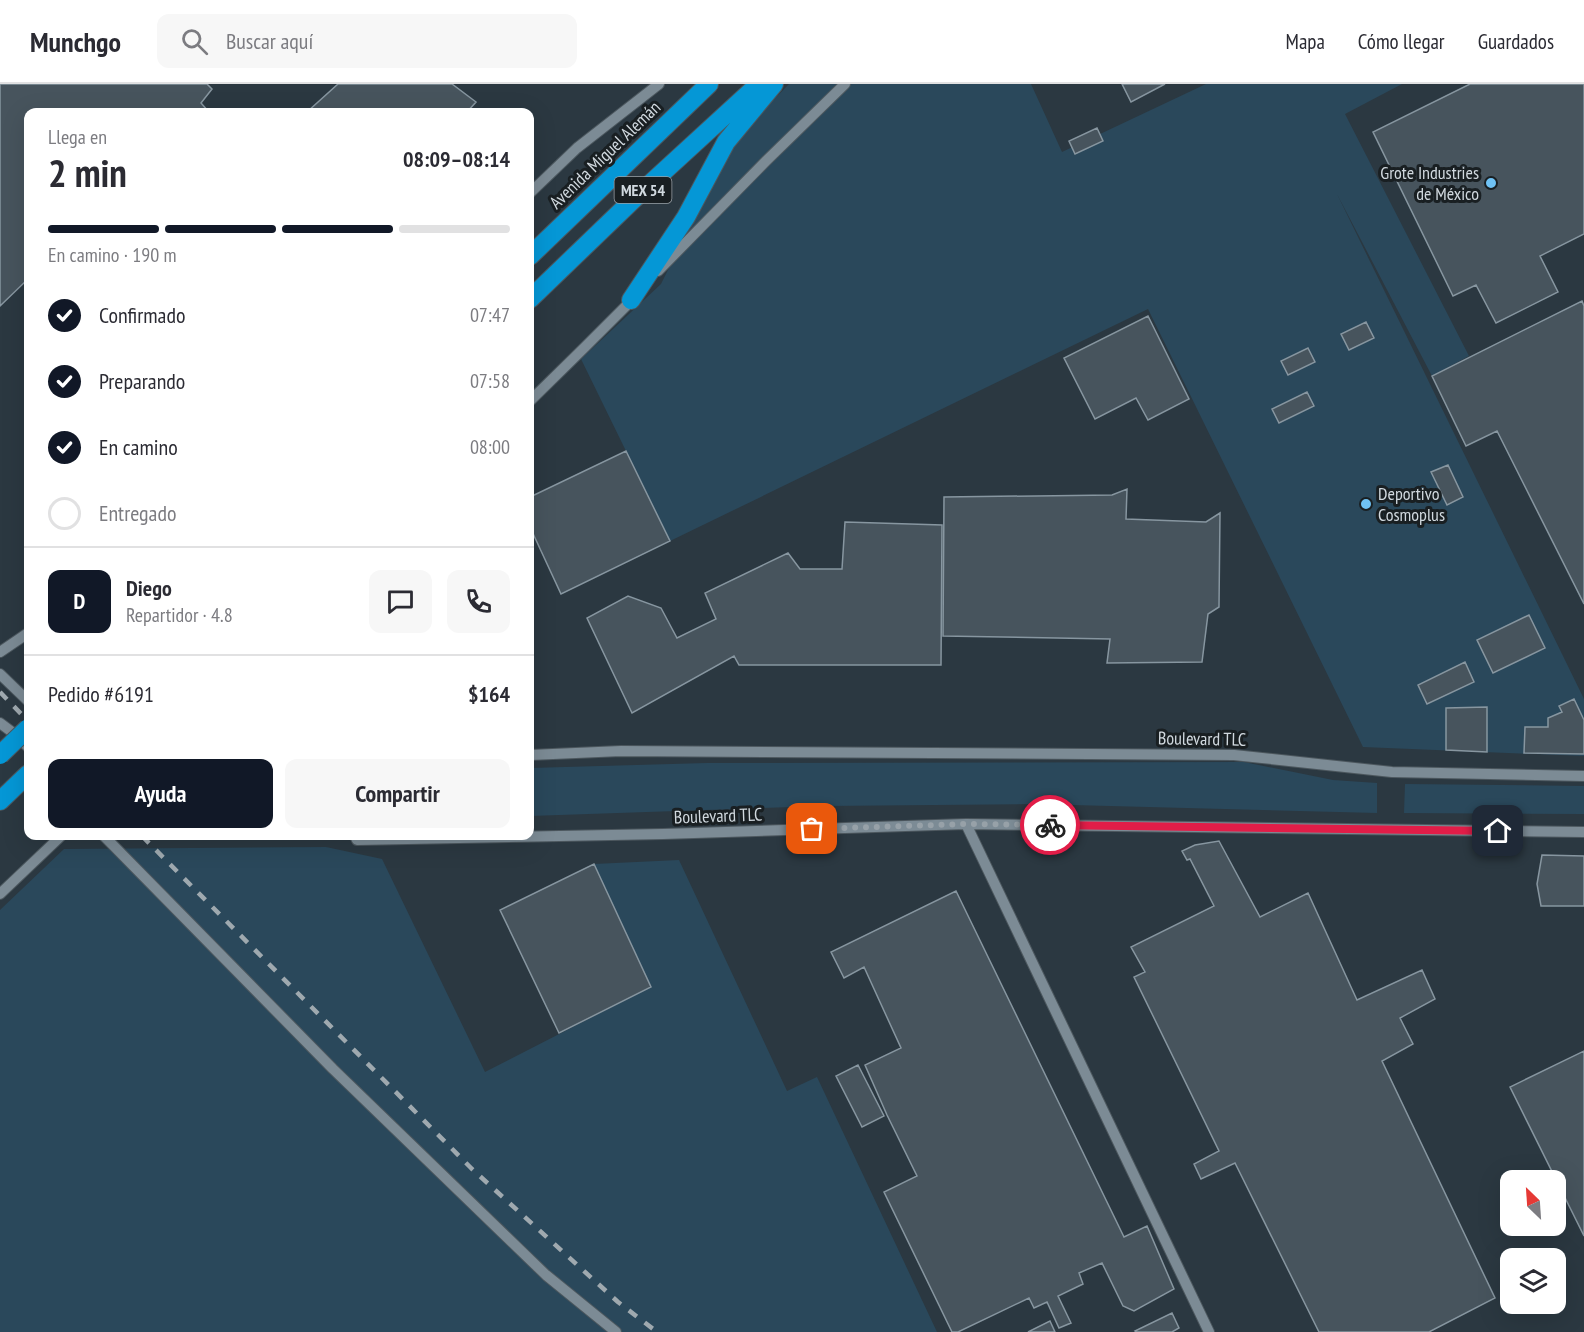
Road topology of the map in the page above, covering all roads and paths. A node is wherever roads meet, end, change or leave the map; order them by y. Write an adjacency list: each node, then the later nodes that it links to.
1 (659, 84): 6 (street)
2 (710, 84): 7 (highway, Avenida Miguel Alemán / MEX 54)
3 (759, 84): 8 (highway, MEX 54)
4 (774, 84): 9 (highway)
5 (845, 84): 9 (street)
6 (534, 189)
7 (534, 252)
8 (534, 295)
9 (631, 300): 10 (street)
10 (534, 397)
11 (24, 636): 12 (street)
12 (0, 652)
13 (0, 674): 14 (street)
14 (24, 697)
15 (0, 723): 17 (street)
16 (24, 732): 18 (highway, bridge)
17 (24, 743)
18 (0, 755)
19 (534, 755): 20 (street, Boulevard TLC)
20 (1584, 776)
21 (24, 778): 22 (highway)
22 (0, 801)
23 (966, 824): 24 (street, Boulevard TLC); 25 (street, Boulevard TLC); 30 (street)
24 (1584, 832)
25 (534, 836)
26 (57, 840): 28 (street)
27 (108, 840): 29 (street)
28 (0, 894)
29 (616, 1332)
30 (1209, 1332)

